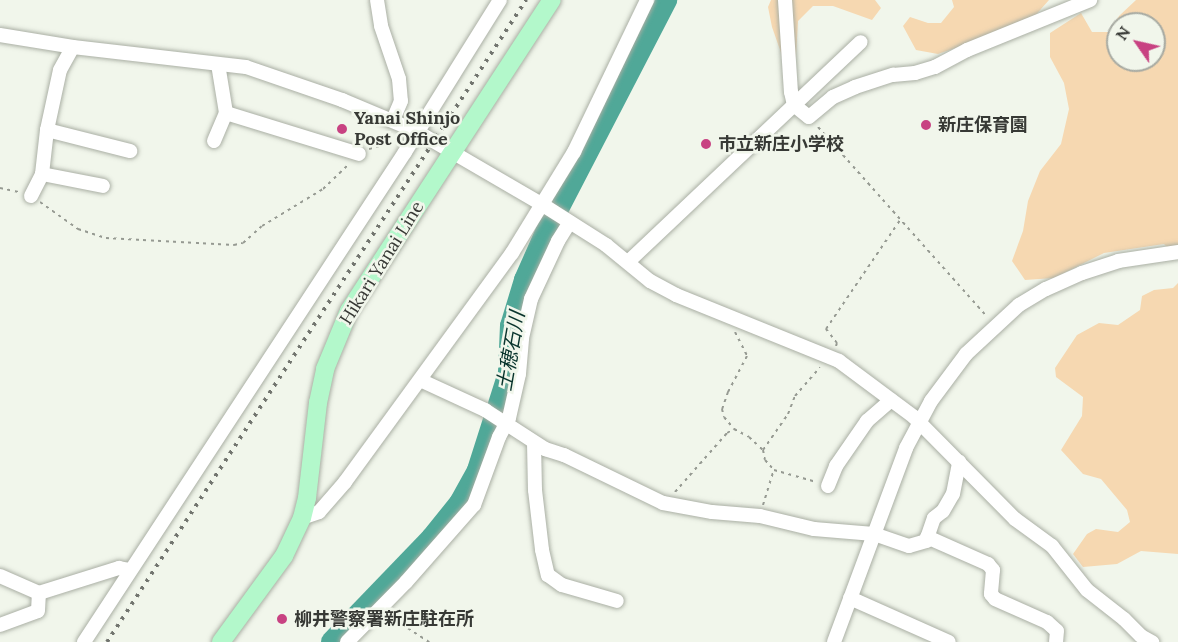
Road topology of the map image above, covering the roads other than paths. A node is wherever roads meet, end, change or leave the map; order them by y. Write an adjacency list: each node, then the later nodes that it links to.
1 (377, 0): 13 (street)
2 (500, 0): 15 (street)
3 (552, 0): 19 (main road, Hikari Yanai Line)
4 (647, 0): 23 (street)
5 (785, 0): 11 (street)
6 (1090, 0): 11 (street)
7 (0, 35): 9 (street)
8 (861, 42): 11 (street)
9 (74, 47): 10 (street); 14 (street)
10 (218, 64): 12 (street); 13 (street)
11 (794, 105): 26 (street)
12 (226, 113): 16 (street); 18 (street)
13 (393, 120): 15 (street)
14 (47, 130): 17 (street); 20 (street)
15 (414, 137): 19 (street); 37 (street)
16 (214, 141)
17 (130, 151)
18 (358, 154)
19 (452, 154): 23 (street); 34 (main road, Hikari Yanai Line)
20 (42, 174): 21 (street); 22 (street)
21 (104, 186)
22 (31, 196)
23 (545, 206): 24 (street); 27 (street)
24 (567, 220): 26 (street); 29 (street)
25 (1178, 252): 30 (street)
26 (628, 262): 28 (street)
27 (420, 380): 29 (street); 34 (street)
28 (891, 400): 30 (street); 33 (street)
29 (506, 422): 31 (street); 45 (street)
30 (919, 422): 32 (street); 35 (street)
31 (534, 442): 35 (street); 41 (street)
32 (959, 462): 36 (street); 49 (street)
33 (828, 486)
34 (302, 518): 44 (main road, Hikari Yanai Line)
35 (874, 534): 36 (street); 40 (street)
36 (927, 537): 48 (street)
37 (129, 570): 39 (street); 43 (street)
38 (0, 576): 39 (street)
39 (39, 593): 42 (street)
40 (850, 598): 46 (street); 47 (street)
41 (617, 601)
42 (0, 625)
43 (84, 642)
44 (222, 642)
45 (346, 642)
46 (834, 642)
47 (949, 642)
48 (1056, 642)
49 (1152, 642)

